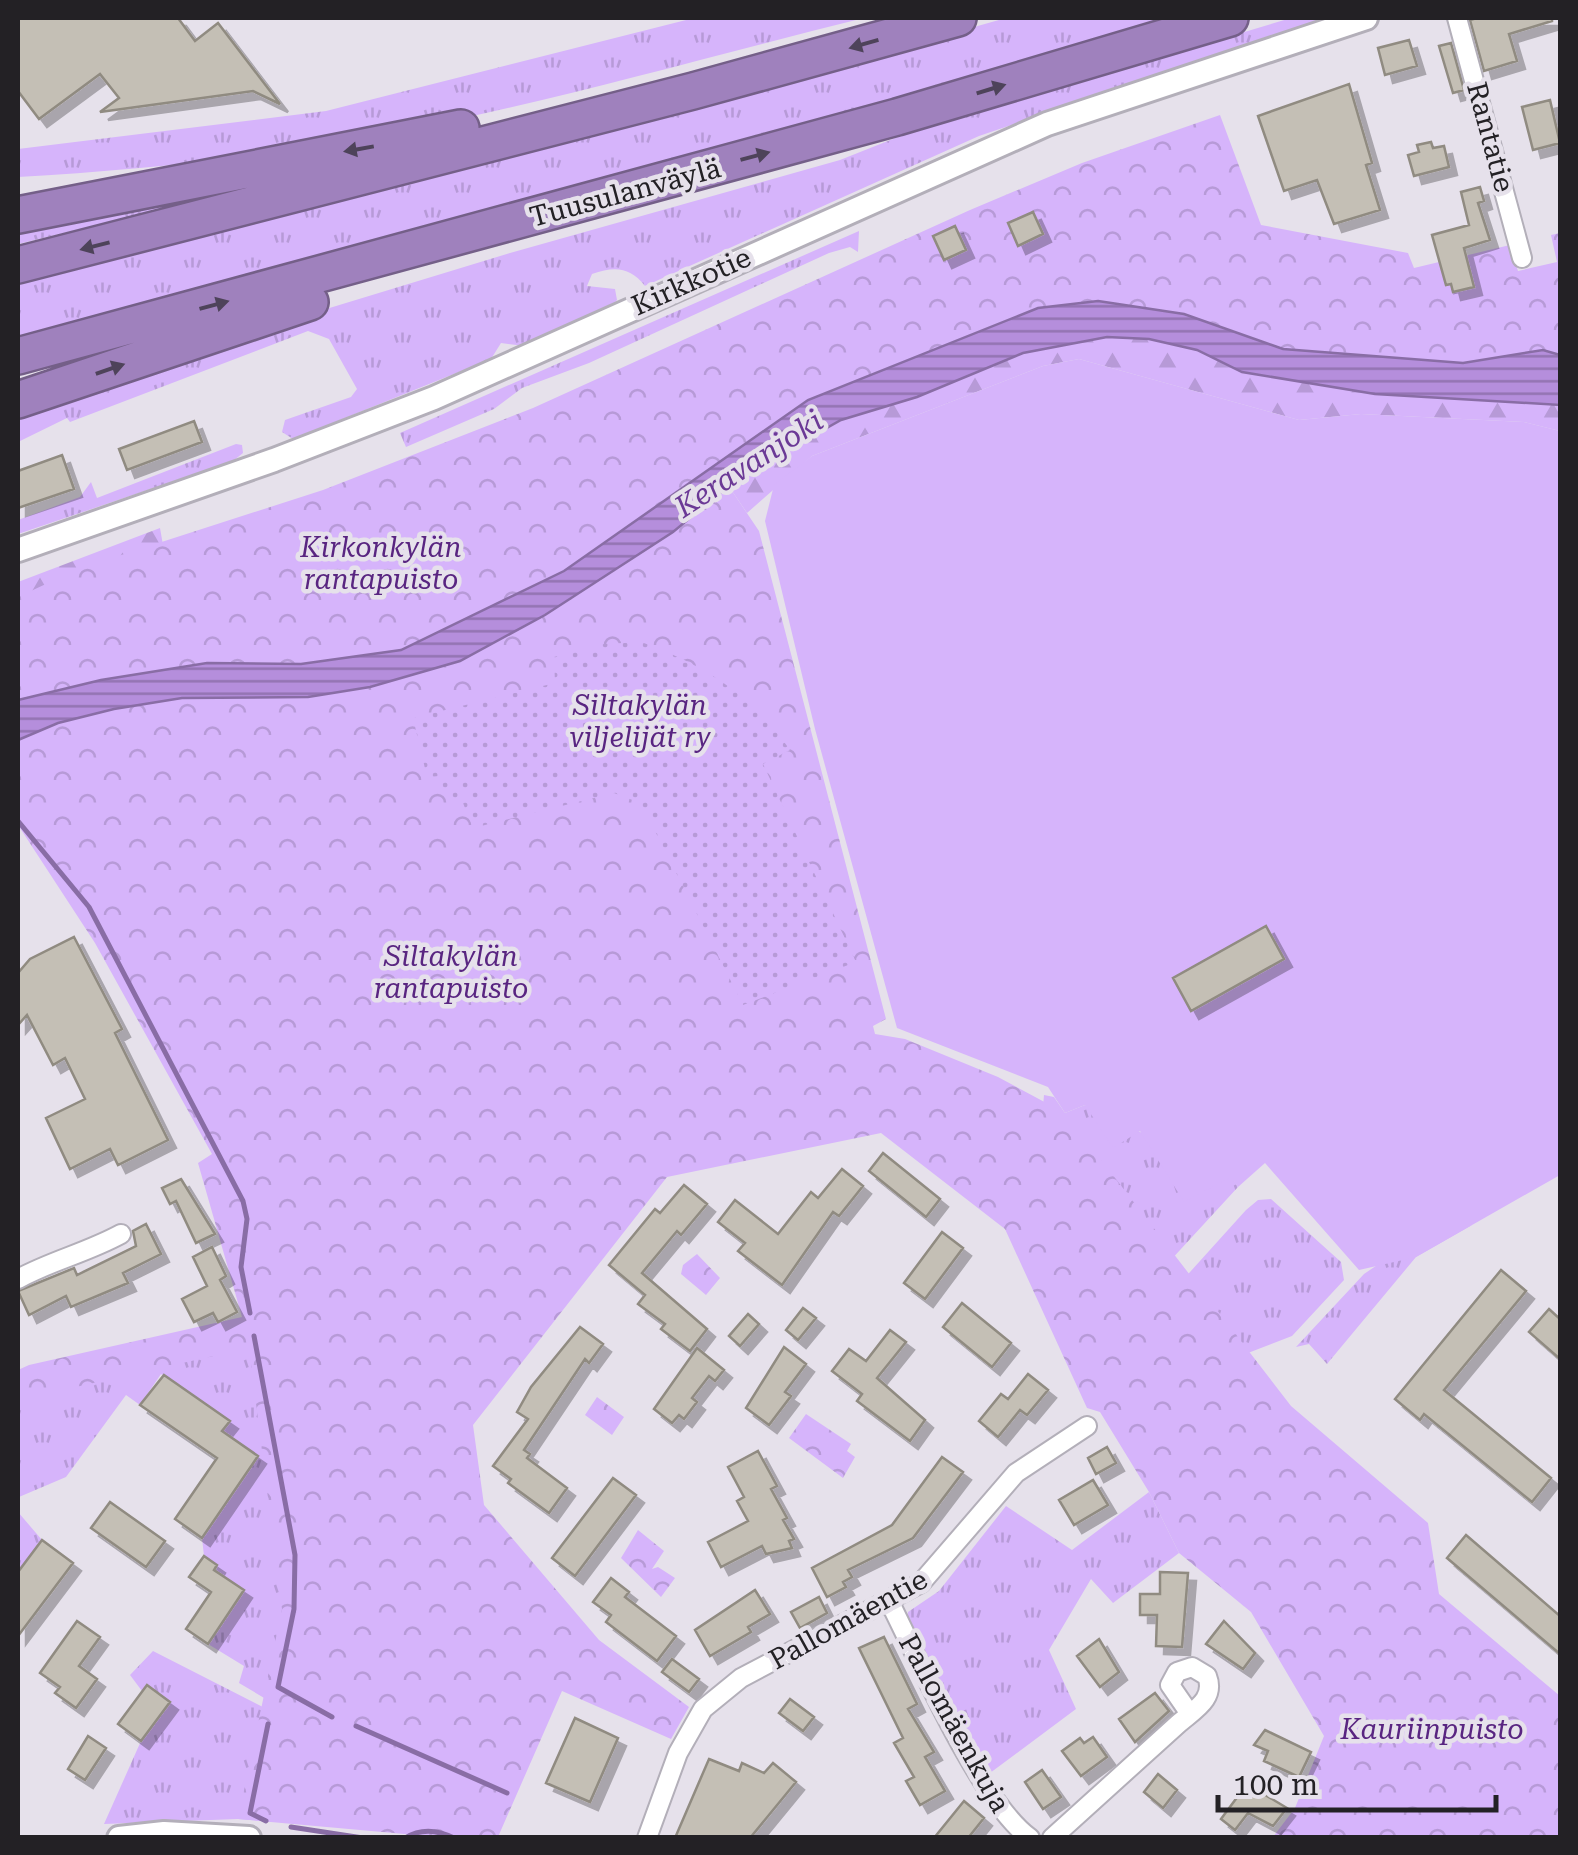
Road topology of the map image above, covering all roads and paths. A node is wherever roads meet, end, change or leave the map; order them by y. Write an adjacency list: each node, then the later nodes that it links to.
1 (958, 18): 5 (highway, one-way to 5)
2 (1230, 18): 9 (highway, Tuusulanväylä, one-way to 2)
3 (1366, 18): 14 (street, Kirkkotie)
4 (1457, 18): 10 (street, Rantatie)
5 (694, 91): 6 (highway, one-way to 6); 11 (highway, one-way to 11)
6 (192, 179): 7 (highway); 8 (highway)
7 (18, 191)
8 (18, 214)
9 (492, 229): 12 (highway, Tuusulanväylä, one-way to 9); 13 (highway, one-way to 9)
10 (1522, 258)
11 (18, 265)
12 (18, 356)
13 (18, 400)
14 (18, 550)
15 (121, 1234): 16 (street)
16 (18, 1279)
17 (1087, 1426): 18 (street, Pallomäentie)
18 (889, 1601): 22 (street, Pallomäentie); 23 (street, Pallomäenkuja)
19 (1190, 1714): 24 (street)
20 (118, 1838): 21 (street)
21 (248, 1838)
22 (647, 1838)
23 (1030, 1838)
24 (1052, 1838)

